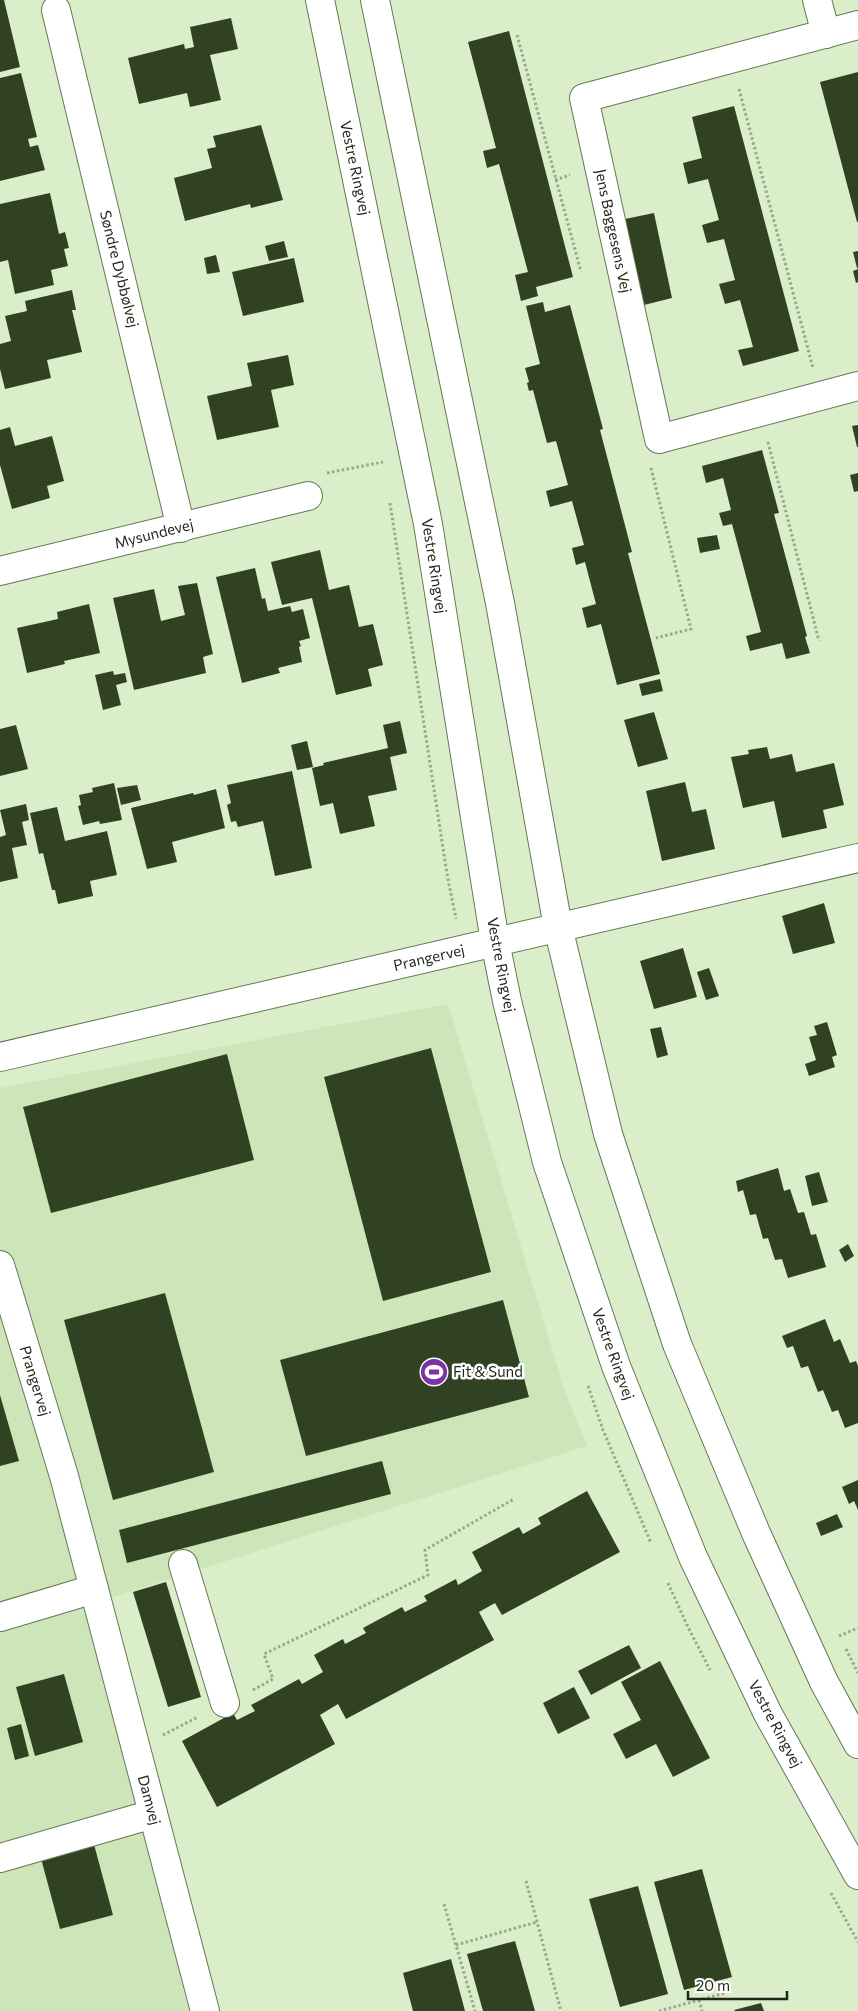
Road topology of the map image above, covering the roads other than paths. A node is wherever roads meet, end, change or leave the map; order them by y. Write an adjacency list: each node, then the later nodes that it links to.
1 (320, 0): 13 (main road, Vestre Ringvej)
2 (375, 0): 12 (main road)
3 (817, 0): 6 (main road)
4 (56, 10): 9 (main road, Søndre Dybbølvej)
5 (858, 25): 6 (main road, Jens Baggesens Vej)
6 (826, 34): 7 (main road, Jens Baggesens Vej)
7 (858, 386)
8 (308, 496): 9 (main road, Mysundevej)
9 (181, 528): 10 (main road, Mysundevej)
10 (0, 571)
11 (858, 858): 12 (main road, Prangervej)
12 (558, 927): 13 (main road, Prangervej); 21 (main road)
13 (496, 942): 14 (main road, Prangervej); 24 (main road, Vestre Ringvej)
14 (0, 1057)
15 (0, 1265): 16 (main road, Prangervej)
16 (69, 1497): 18 (main road, Damvej)
17 (183, 1564): 20 (main road)
18 (94, 1589): 19 (main road); 22 (main road, Damvej)
19 (0, 1617)
20 (225, 1703)
21 (858, 1744)
22 (153, 1814): 23 (main road); 25 (main road, Damvej)
23 (0, 1858)
24 (858, 1875)
25 (205, 2011)

